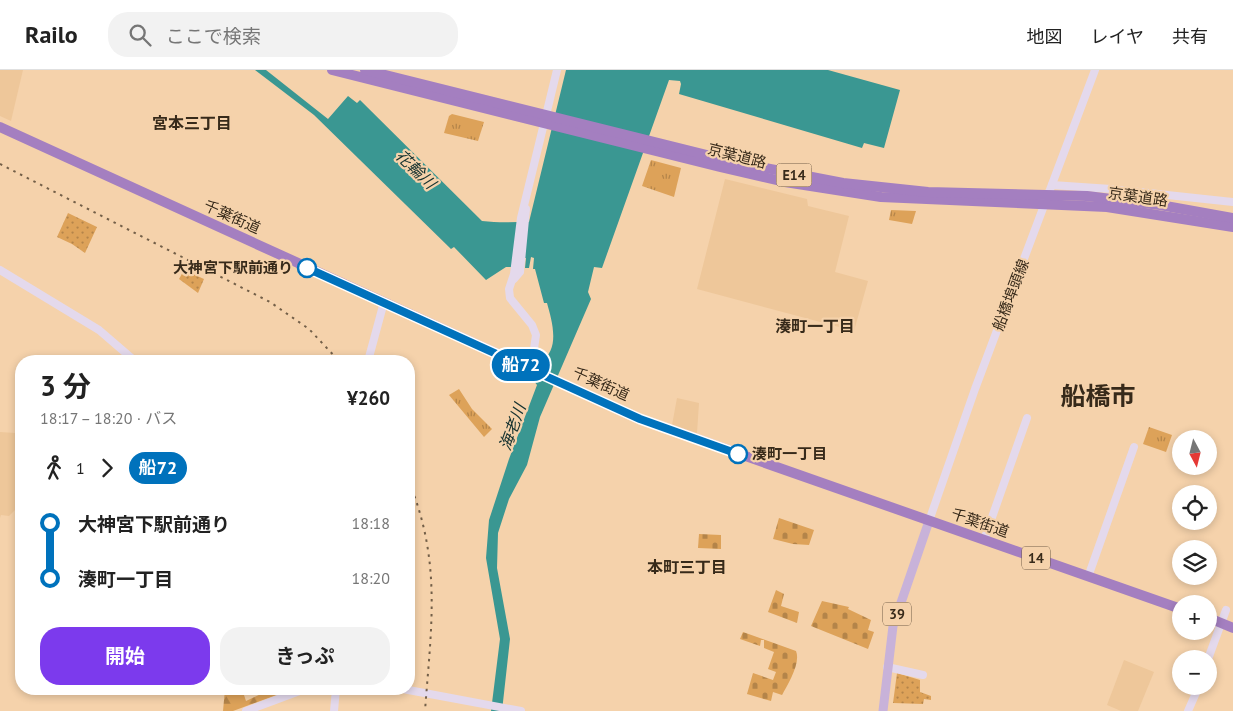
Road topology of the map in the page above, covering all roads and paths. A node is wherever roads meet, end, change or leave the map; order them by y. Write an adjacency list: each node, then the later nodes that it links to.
1 (332, 70): 9 (highway, 京葉道路 / E14)
2 (365, 70): 8 (highway, 京葉道路 / E14)
3 (557, 70): 14 (street)
4 (1095, 70): 6 (street, 船橋埠頭線)
5 (0, 127): 11 (highway, 千葉街道 / 14)
6 (1052, 185): 7 (street); 17 (street, 船橋埠頭線)
7 (1233, 202)
8 (1233, 218)
9 (1233, 227)
10 (0, 270): 12 (street)
11 (384, 302): 13 (street); 14 (highway, 千葉街道 / 14)
12 (129, 355)
13 (370, 355)
14 (534, 371): 17 (highway, 千葉街道 / 14)
15 (1026, 418): 18 (street)
16 (1134, 447): 19 (street)
17 (930, 521): 18 (highway, 千葉街道 / 14); 26 (main road, 39)
18 (984, 540): 19 (highway, 千葉街道 / 14)
19 (1088, 577): 20 (highway, 千葉街道 / 14)
20 (1172, 606)
21 (1226, 610): 23 (street)
22 (1217, 621): 23 (highway)
23 (1221, 623): 24 (highway); 25 (street)
24 (1233, 628)
25 (1211, 650)
26 (887, 667): 27 (street); 35 (main road, 39)
27 (923, 675)
28 (415, 691): 34 (street)
29 (289, 695): 32 (street)
30 (335, 695): 33 (street)
31 (1195, 695): 36 (street)
32 (246, 711)
33 (334, 711)
34 (522, 711)
35 (883, 711)
36 (1188, 711)

